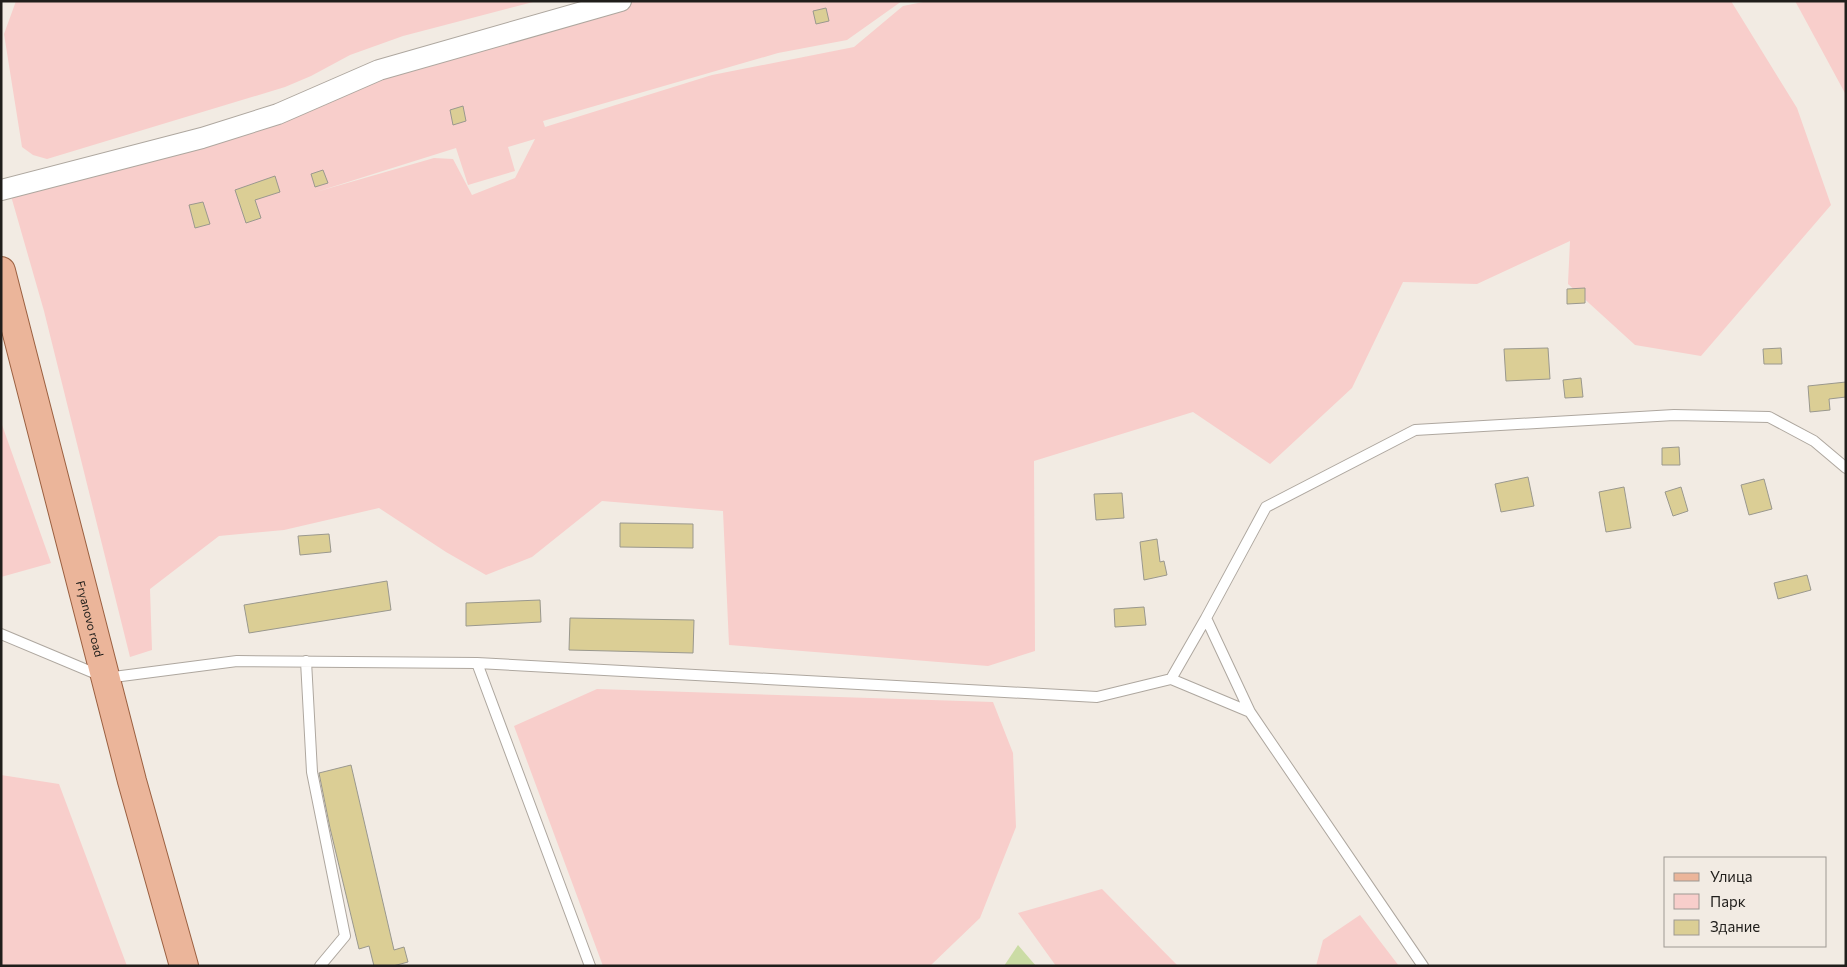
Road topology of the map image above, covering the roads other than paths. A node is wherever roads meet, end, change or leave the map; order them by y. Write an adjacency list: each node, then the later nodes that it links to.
1 (621, 1): 2 (street)
2 (1, 190)
3 (1, 271): 9 (main road, Fryanovo road)
4 (1846, 468): 5 (lane)
5 (1206, 618): 10 (lane); 11 (lane)
6 (1, 634): 9 (lane)
7 (306, 662): 8 (lane); 9 (lane); 13 (lane)
8 (477, 663): 10 (lane); 14 (lane)
9 (106, 678): 12 (main road, Fryanovo road)
10 (1171, 679): 11 (lane)
11 (1250, 712): 15 (lane)
12 (184, 966)
13 (320, 966)
14 (590, 966)
15 (1423, 966)

